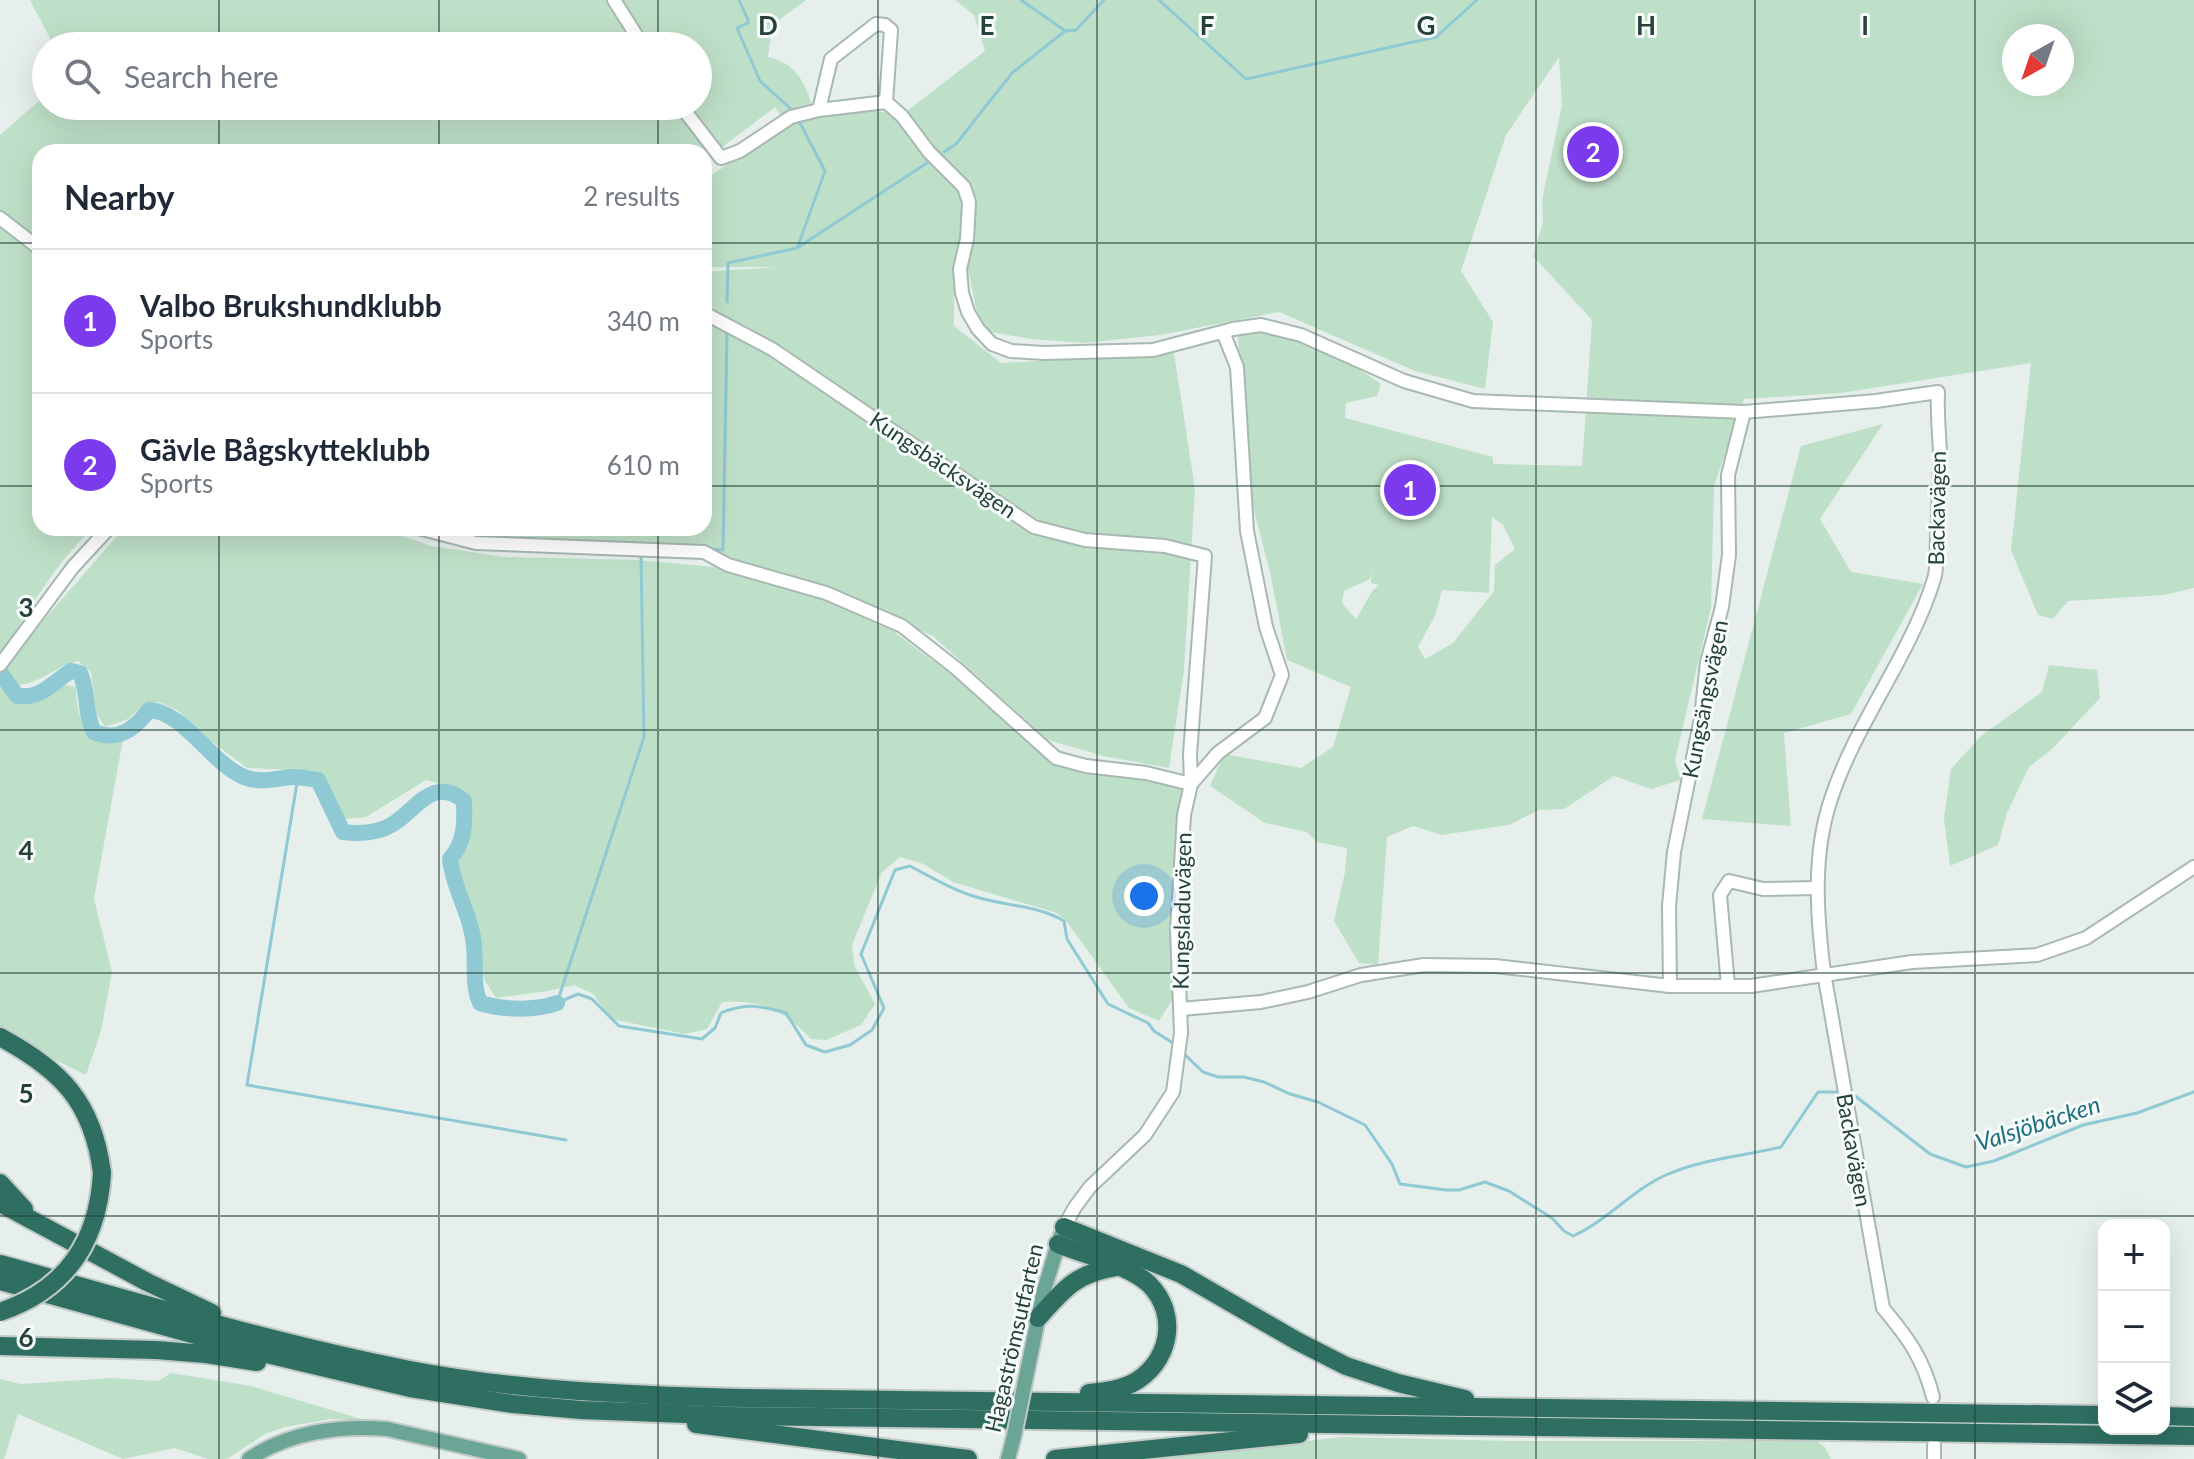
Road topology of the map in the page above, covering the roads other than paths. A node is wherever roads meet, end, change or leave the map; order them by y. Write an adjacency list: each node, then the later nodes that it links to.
1 (614, 0): 2 (street)
2 (634, 32)
3 (886, 102): 4 (street); 4 (street); 11 (street)
4 (819, 110): 7 (street)
5 (692, 120): 6 (street)
6 (710, 144)
7 (712, 146)
8 (0, 218): 9 (street)
9 (32, 243)
10 (712, 317): 15 (street, Kungsbäcksvägen)
11 (1223, 332): 12 (street); 17 (street)
12 (1744, 412): 19 (street, Backavägen); 21 (street, Kungsängsvägen)
13 (102, 536): 16 (street)
14 (449, 536): 17 (street)
15 (1205, 556): 17 (street, Kungsladuvägen)
16 (4, 660)
17 (1191, 784): 23 (street, Kungsladuvägen)
18 (2194, 867): 20 (street)
19 (1817, 888): 20 (street, Backavägen); 22 (street)
20 (1824, 973): 22 (street); 37 (street, Backavägen)
21 (1670, 986): 22 (street); 23 (street)
22 (1728, 986)
23 (1181, 1009): 28 (street, Kungsladuvägen)
24 (0, 1037): 32 (highway, bridge)
25 (0, 1183): 27 (highway)
26 (0, 1203): 27 (highway)
27 (35, 1220): 34 (highway)
28 (1061, 1236): 30 (highway); 33 (main road, Hagaströmsutfarten); 39 (highway)
29 (0, 1264): 34 (highway)
30 (1116, 1267): 33 (highway); 38 (highway)
31 (0, 1281): 36 (highway)
32 (0, 1312)
33 (1038, 1318): 50 (main road, Hagaströmsutfarten, bridge)
34 (254, 1333): 38 (highway)
35 (1, 1346): 36 (highway)
36 (351, 1376): 40 (highway)
37 (1933, 1397)
38 (990, 1400): 39 (highway)
39 (1503, 1407): 41 (highway)
40 (643, 1414): 44 (highway); 49 (highway)
41 (2098, 1415)
42 (2170, 1416): 43 (highway)
43 (2194, 1417)
44 (1383, 1425): 45 (highway); 51 (highway)
45 (2194, 1436)
46 (1934, 1445): 52 (street)
47 (249, 1459): 48 (main road)
48 (519, 1459)
49 (968, 1459)
50 (1008, 1459)
51 (1055, 1459)
52 (1934, 1459)

